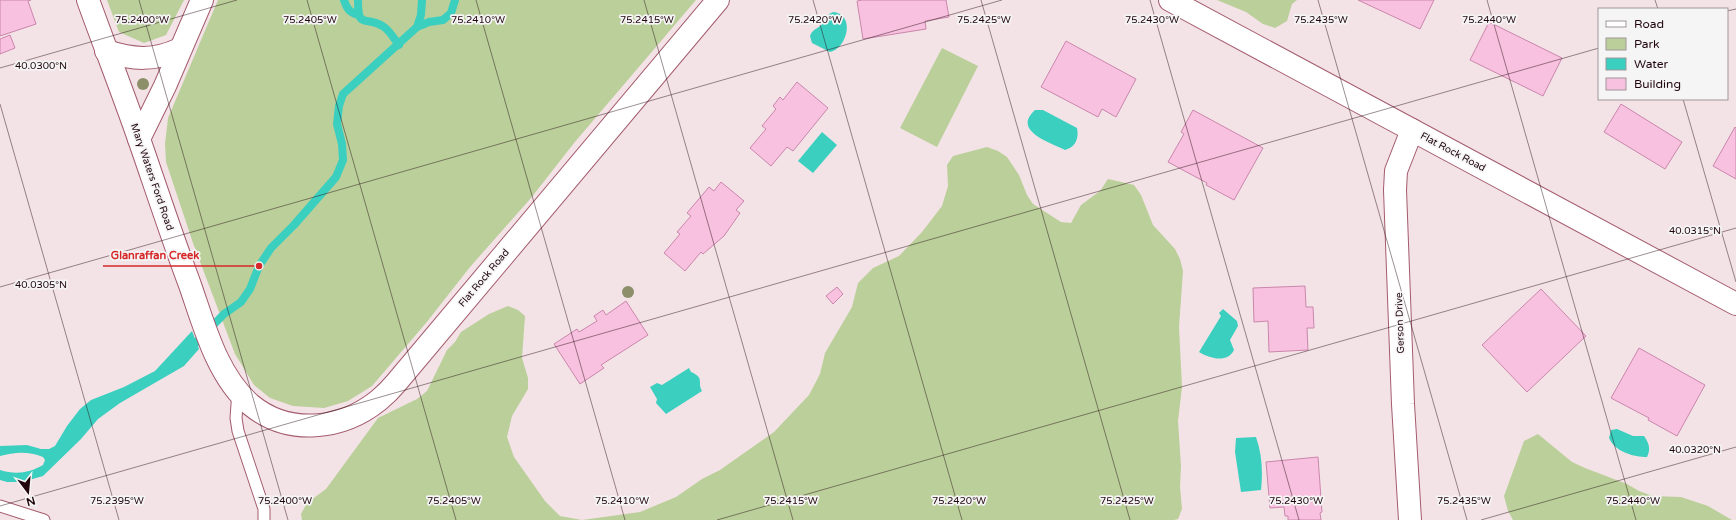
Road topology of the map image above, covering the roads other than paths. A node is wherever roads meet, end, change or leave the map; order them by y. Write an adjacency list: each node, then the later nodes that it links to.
1 (88, 0): 6 (street, Mary Waters Ford Road)
2 (202, 0): 5 (street)
3 (718, 0): 11 (street, Flat Rock Road)
4 (1170, 0): 7 (street, Flat Rock Road)
5 (180, 49): 6 (street); 8 (street)
6 (106, 51): 8 (street, Mary Waters Ford Road)
7 (1412, 130): 9 (street, Flat Rock Road); 15 (street, Gerson Drive)
8 (139, 139): 10 (street, Mary Waters Ford Road)
9 (1736, 304)
10 (216, 354): 11 (street, Flat Rock Road)
11 (238, 391): 14 (lane)
12 (0, 506): 13 (lane)
13 (44, 520)
14 (264, 520)
15 (1410, 520)

